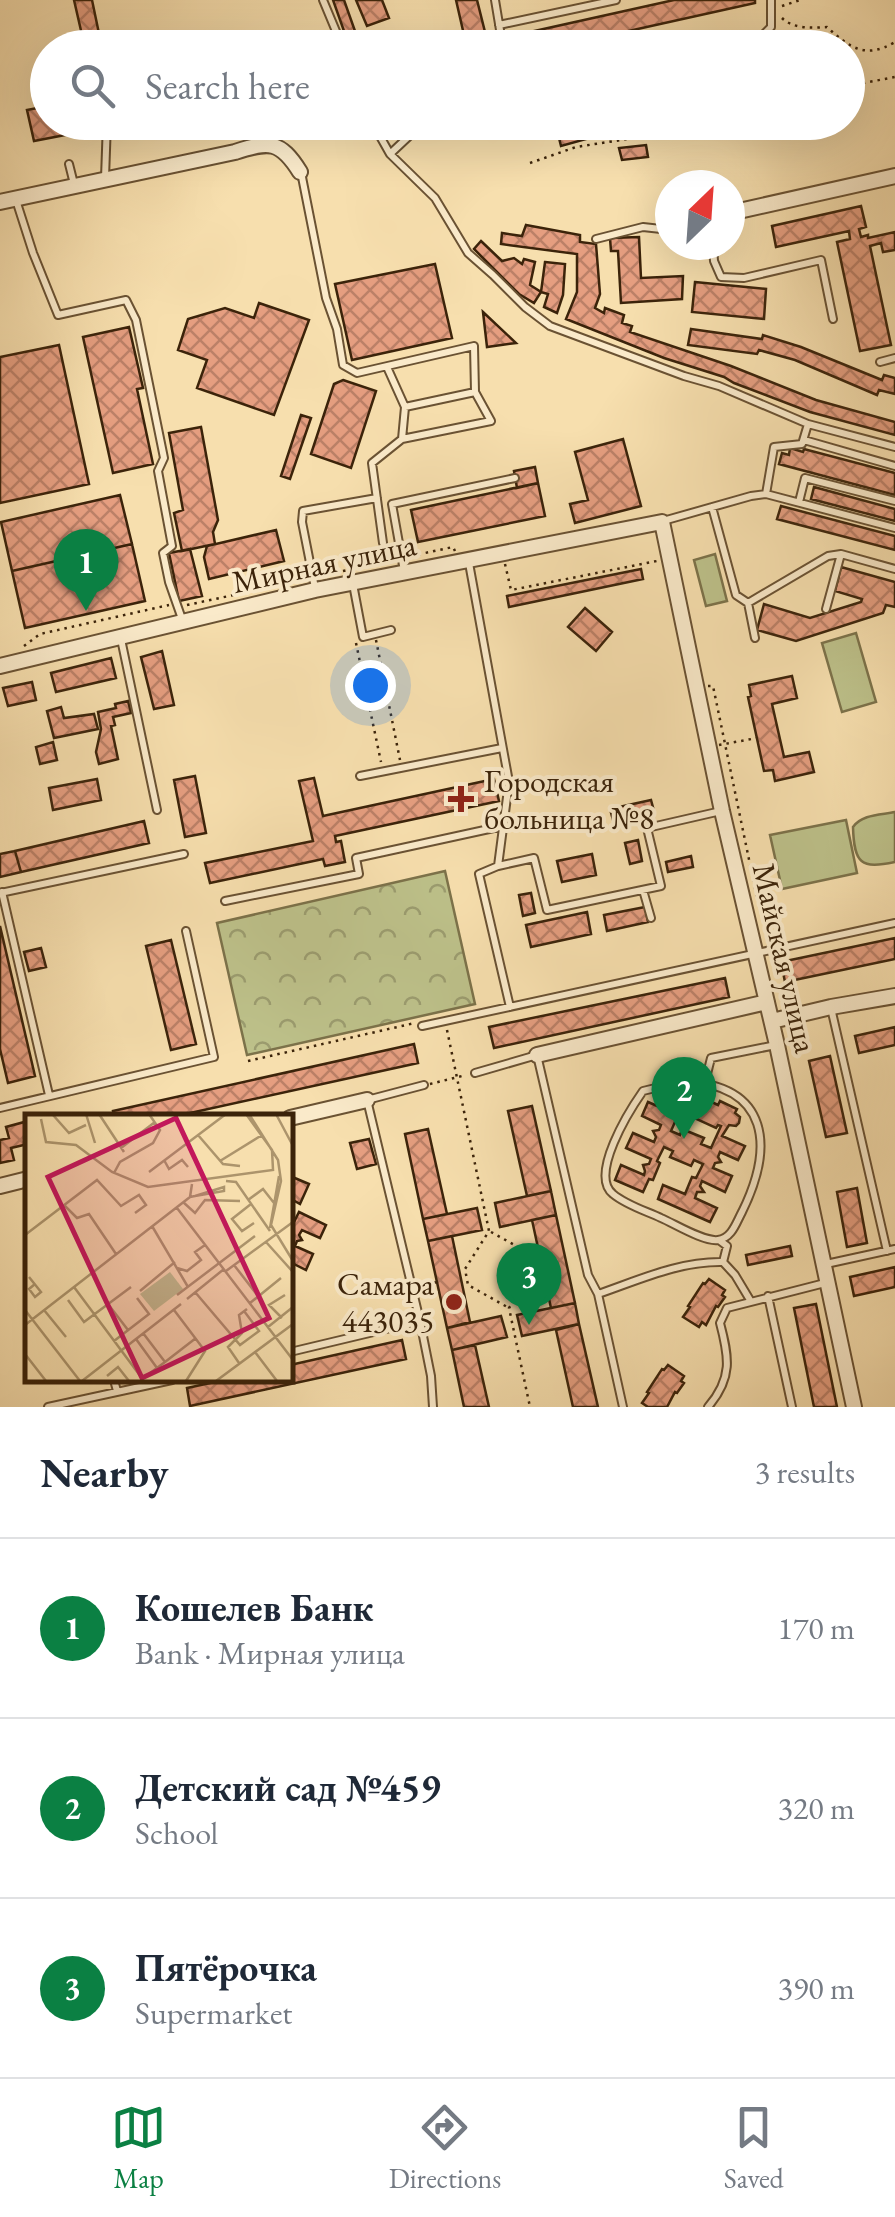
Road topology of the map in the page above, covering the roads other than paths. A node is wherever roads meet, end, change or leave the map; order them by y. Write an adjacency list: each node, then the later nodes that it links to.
1 (323, 0): 6 (lane)
2 (495, 0): 5 (lane)
3 (616, 0): 5 (lane)
4 (772, 4): 8 (lane)
5 (499, 25): 7 (lane)
6 (336, 30)
7 (500, 30)
8 (767, 30)
9 (106, 140): 16 (lane)
10 (382, 140): 12 (lane)
11 (405, 140): 12 (lane)
12 (390, 154): 29 (lane)
13 (69, 164): 17 (lane)
14 (300, 172): 16 (street); 26 (lane)
15 (895, 176): 19 (street)
16 (105, 179): 17 (street)
17 (74, 185): 18 (street)
18 (8, 201): 51 (lane)
19 (745, 209)
20 (655, 228): 21 (lane)
21 (596, 238)
22 (714, 260): 23 (lane)
23 (833, 319)
24 (895, 358): 25 (lane)
25 (880, 362)
26 (387, 366): 27 (lane); 28 (lane)
27 (476, 392): 28 (lane); 30 (lane)
28 (405, 406): 30 (lane)
29 (808, 424): 31 (lane); 32 (lane)
30 (402, 438): 36 (lane)
31 (804, 440): 33 (lane); 35 (lane)
32 (895, 447)
33 (895, 466)
34 (515, 478): 46 (lane)
35 (766, 494): 37 (lane); 39 (lane)
36 (377, 498): 42 (lane); 48 (lane)
37 (799, 502): 38 (lane); 41 (lane)
38 (895, 502)
39 (712, 507): 40 (lane); 49 (lane)
40 (662, 522): 44 (street, Мирная улица); 59 (street, Майская улица)
41 (895, 528)
42 (383, 543)
43 (840, 554): 45 (lane); 49 (lane); 50 (lane)
44 (469, 560): 46 (street, Мирная улица); 56 (lane)
45 (895, 569)
46 (404, 572): 47 (street, Мирная улица)
47 (352, 583): 48 (street, Мирная улица); 52 (lane)
48 (315, 590): 51 (street, Мирная улица)
49 (748, 603): 54 (lane)
50 (826, 608)
51 (184, 623): 53 (street, Мирная улица)
52 (391, 630)
53 (121, 638): 55 (street, Мирная улица); 58 (lane)
54 (756, 638)
55 (0, 666)
56 (502, 748): 57 (lane); 60 (lane)
57 (360, 776)
58 (157, 810)
59 (722, 810): 63 (lane); 69 (street, Майская улица)
60 (503, 826): 62 (lane); 65 (lane)
61 (184, 854): 64 (lane)
62 (498, 866): 63 (lane); 72 (lane)
63 (643, 890): 66 (lane)
64 (1, 892): 81 (lane)
65 (225, 901)
66 (651, 918)
67 (895, 922): 69 (lane)
68 (186, 931): 81 (lane)
69 (756, 952): 71 (street, Майская улица); 72 (lane)
70 (895, 996): 73 (street)
71 (767, 1002): 74 (street, Майская улица); 77 (street)
72 (510, 1007): 75 (lane)
73 (831, 1007): 74 (street); 88 (lane)
74 (772, 1021): 76 (street, Майская улица)
75 (420, 1024)
76 (777, 1044): 79 (lane); 90 (street, Майская улица)
77 (537, 1056): 78 (lane); 92 (lane)
78 (475, 1073)
79 (705, 1082): 87 (lane); 87 (lane)
80 (424, 1085): 82 (lane)
81 (49, 1095): 83 (lane)
82 (367, 1100): 84 (street); 95 (lane)
83 (0, 1108)
84 (292, 1118)
85 (25, 1180): 86 (street)
86 (0, 1186)
87 (718, 1240): 89 (lane)
88 (891, 1250): 90 (lane)
89 (723, 1262): 92 (lane); 94 (lane)
90 (824, 1264): 91 (street, Майская улица)
91 (828, 1282): 93 (lane); 105 (street, Майская улица)
92 (598, 1294): 102 (lane)
93 (768, 1296): 94 (lane); 104 (lane)
94 (750, 1300): 103 (lane)
95 (420, 1321): 96 (lane); 101 (lane)
96 (292, 1352)
97 (114, 1382): 99 (lane)
98 (163, 1382): 99 (lane)
99 (117, 1392): 100 (lane)
100 (48, 1407)
101 (433, 1407)
102 (623, 1407)
103 (708, 1407)
104 (792, 1407)
105 (854, 1407)

